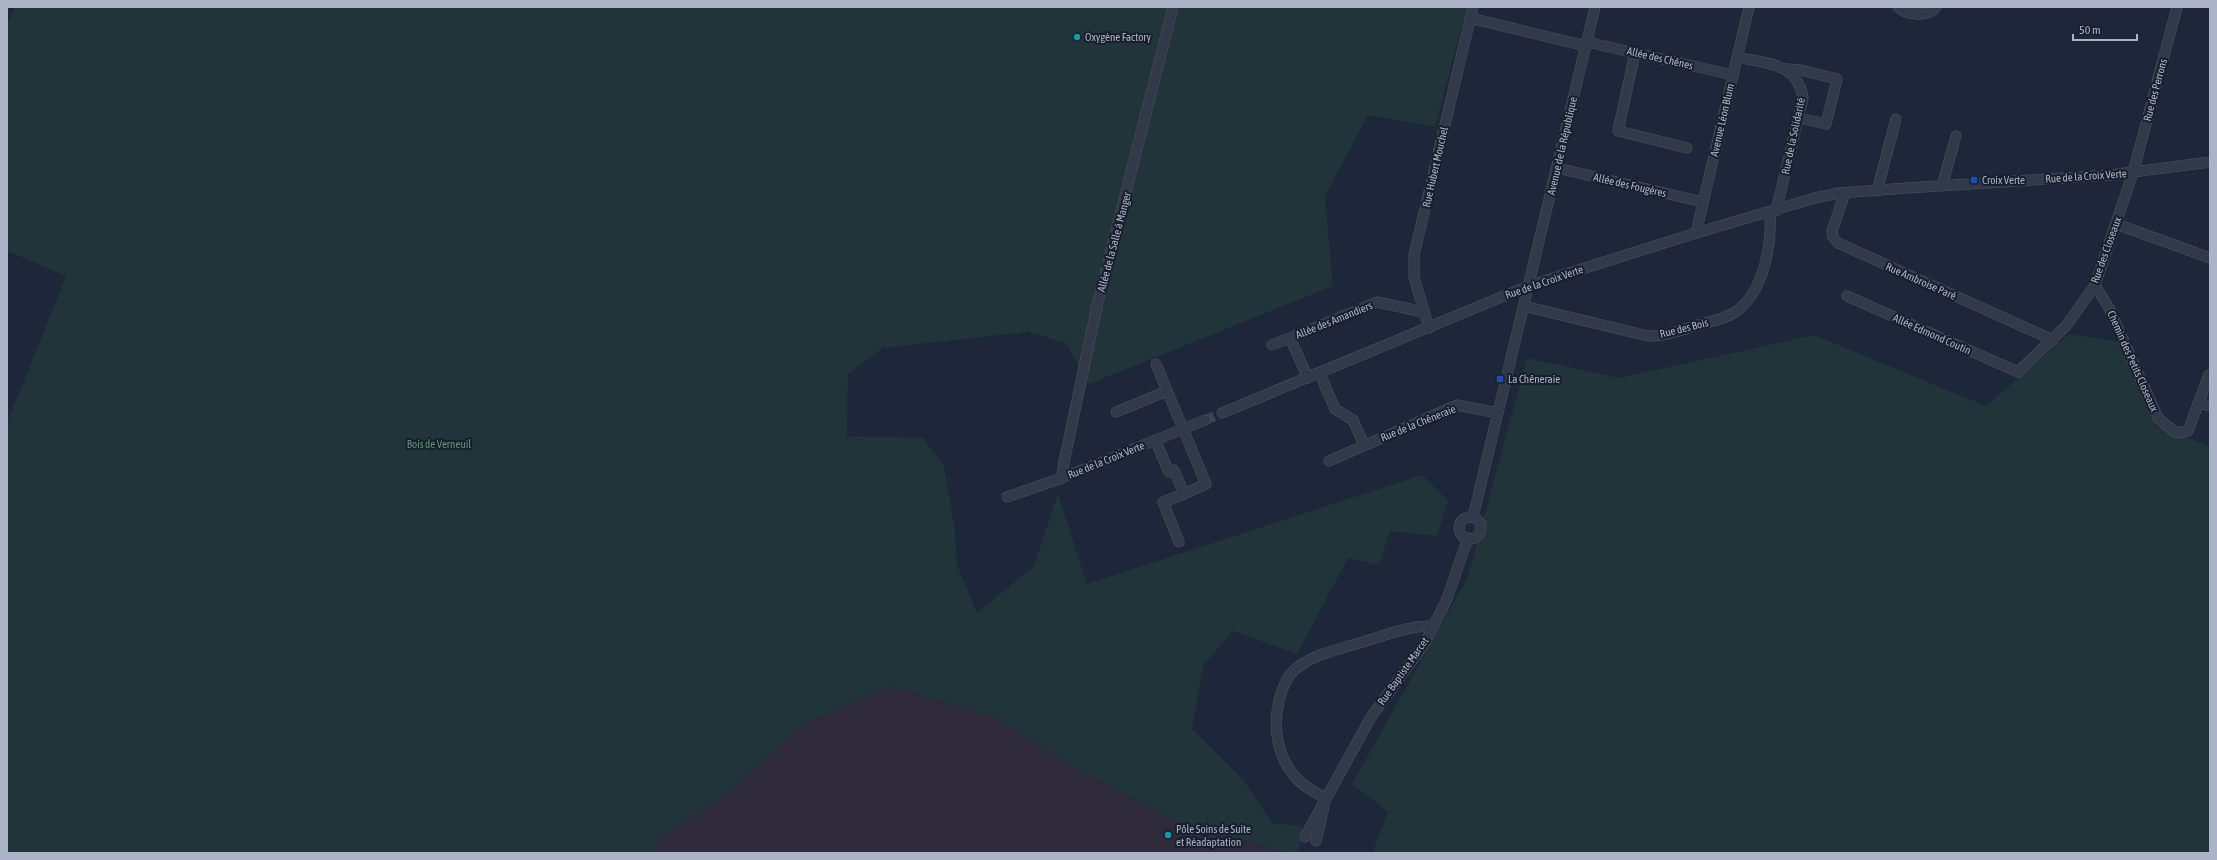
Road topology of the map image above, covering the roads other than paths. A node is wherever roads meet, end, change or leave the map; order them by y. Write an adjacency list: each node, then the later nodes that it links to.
1 (1173, 7): 54 (street, Allée de la Salle à Manger)
2 (1473, 7): 8 (street, Rue Hubert Mouchel)
3 (1595, 7): 9 (street, Avenue de la République)
4 (1749, 7): 11 (street, Avenue Léon Blum)
5 (1898, 7): 6 (street)
6 (1936, 7)
7 (2177, 7): 20 (street, Rue des Perrons)
8 (1470, 18): 9 (street, Allée des Chênes); 33 (street, Rue Hubert Mouchel)
9 (1586, 44): 10 (street, Allée des Chênes); 19 (street, Avenue de la République)
10 (1635, 53): 13 (street, Allée des Chênes); 17 (street)
11 (1737, 57): 12 (street); 13 (street, Avenue Léon Blum)
12 (1787, 69): 14 (street, Rue de la Solidarité); 14 (street)
13 (1733, 75): 24 (street, Avenue Léon Blum)
14 (1799, 118): 25 (street, Rue de la Solidarité)
15 (1896, 119): 22 (street)
16 (1956, 136): 21 (street)
17 (1687, 148)
18 (2210, 162): 20 (street, Rue de la Croix Verte)
19 (1557, 168): 24 (street, Allée des Fougères); 30 (street, Avenue de la République)
20 (2133, 172): 21 (street, Rue de la Croix Verte); 26 (street, Rue des Closeaux)
21 (1942, 186): 22 (street, Rue de la Croix Verte)
22 (1878, 191): 23 (street, Rue de la Croix Verte)
23 (1845, 193): 25 (street, Rue de la Croix Verte); 36 (street, Rue Ambroise Paré)
24 (1703, 202): 27 (street, Avenue Léon Blum)
25 (1773, 212): 27 (street, Rue de la Croix Verte); 32 (street, Rue des Bois)
26 (2116, 224): 28 (street); 29 (street, Rue des Closeaux)
27 (1696, 233): 30 (street, Rue de la Croix Verte)
28 (2210, 258)
29 (2095, 285): 36 (street, Rue des Closeaux); 44 (street, Chemin des Petits Closeaux)
30 (1528, 286): 32 (street); 34 (street, Rue de la Croix Verte)
31 (1847, 296): 39 (street, Allée Edmond Coutin)
32 (1524, 306): 48 (street)
33 (1424, 312): 34 (street, Rue Hubert Mouchel); 35 (street, Allée des Amandiers)
34 (1429, 328): 40 (street, Rue de la Croix Verte)
35 (1290, 338): 37 (street, Allée des Amandiers); 42 (street, Allée des Amandiers)
36 (2053, 340): 39 (street, Rue des Closeaux)
37 (1272, 345)
38 (1156, 364): 43 (street)
39 (2018, 372)
40 (1320, 374): 42 (street, Rue de la Croix Verte); 52 (street)
41 (2209, 375): 44 (street, Chemin des Petits Closeaux)
42 (1308, 378): 47 (street, Rue de la Croix Verte)
43 (1167, 391): 46 (street); 50 (street)
44 (2198, 403): 45 (street)
45 (2210, 406)
46 (1116, 412)
47 (1222, 413)
48 (1498, 413): 52 (street, Rue de la Chêneraie); 57 (street)
49 (1205, 420): 50 (street, Rue de la Croix Verte)
50 (1183, 429): 51 (street, Rue de la Croix Verte); 55 (street)
51 (1156, 440): 54 (street, Rue de la Croix Verte); 55 (street)
52 (1364, 444): 53 (street, Rue de la Chêneraie)
53 (1329, 461)
54 (1062, 478): 56 (street, Rue de la Croix Verte)
55 (1184, 494): 59 (street)
56 (1007, 497)
57 (1473, 517): 58 (street); 58 (street, Rue Baptiste Marcet)
58 (1468, 538): 60 (street, Rue Baptiste Marcet)
59 (1179, 542)
60 (1434, 626): 61 (street, Rue Baptiste Marcet); 61 (street)
61 (1326, 799): 62 (street, Rue Baptiste Marcet); 63 (street, Rue Baptiste Marcet)
62 (1305, 837)
63 (1316, 841)

